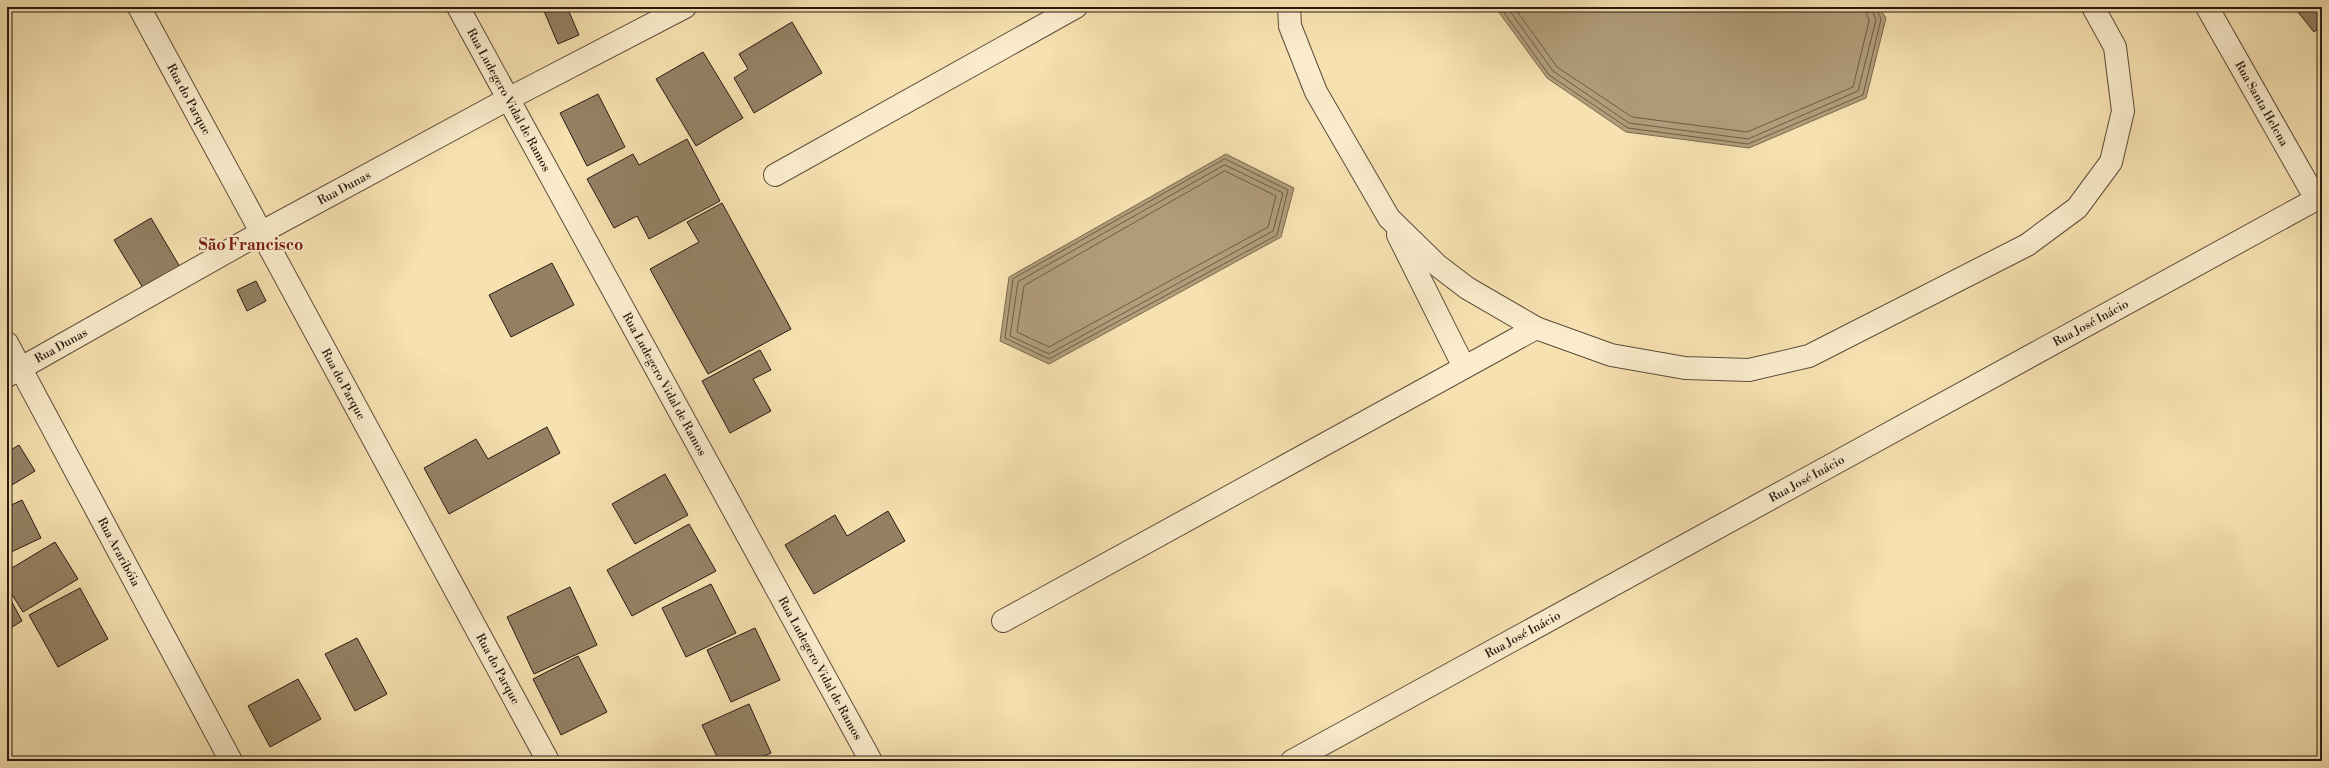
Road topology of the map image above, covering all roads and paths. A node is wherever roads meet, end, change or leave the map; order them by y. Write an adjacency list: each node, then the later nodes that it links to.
1 (139, 7): 12 (street, Rua do Parque)
2 (458, 7): 8 (street, Rua Ludegero Vidal de Ramos)
3 (685, 7): 8 (street, Rua Dunas)
4 (1076, 7): 9 (street)
5 (1289, 7): 11 (street)
6 (2093, 7): 13 (street)
7 (2207, 7): 10 (street, Rua Santa Helena)
8 (508, 99): 12 (street, Rua Dunas); 20 (street, Rua Ludegero Vidal de Ramos)
9 (775, 175)
10 (2319, 198): 21 (street, Rua José Inácio)
11 (1389, 218): 13 (street); 15 (street)
12 (262, 232): 16 (street, Rua Dunas); 19 (street, Rua do Parque)
13 (1536, 328): 15 (street)
14 (7, 343): 16 (street, Rua Araribóia)
15 (1464, 367): 17 (street)
16 (14, 372): 18 (street, Rua Araribóia)
17 (1003, 621)
18 (231, 761)
19 (548, 761)
20 (871, 761)
21 (1292, 761)

